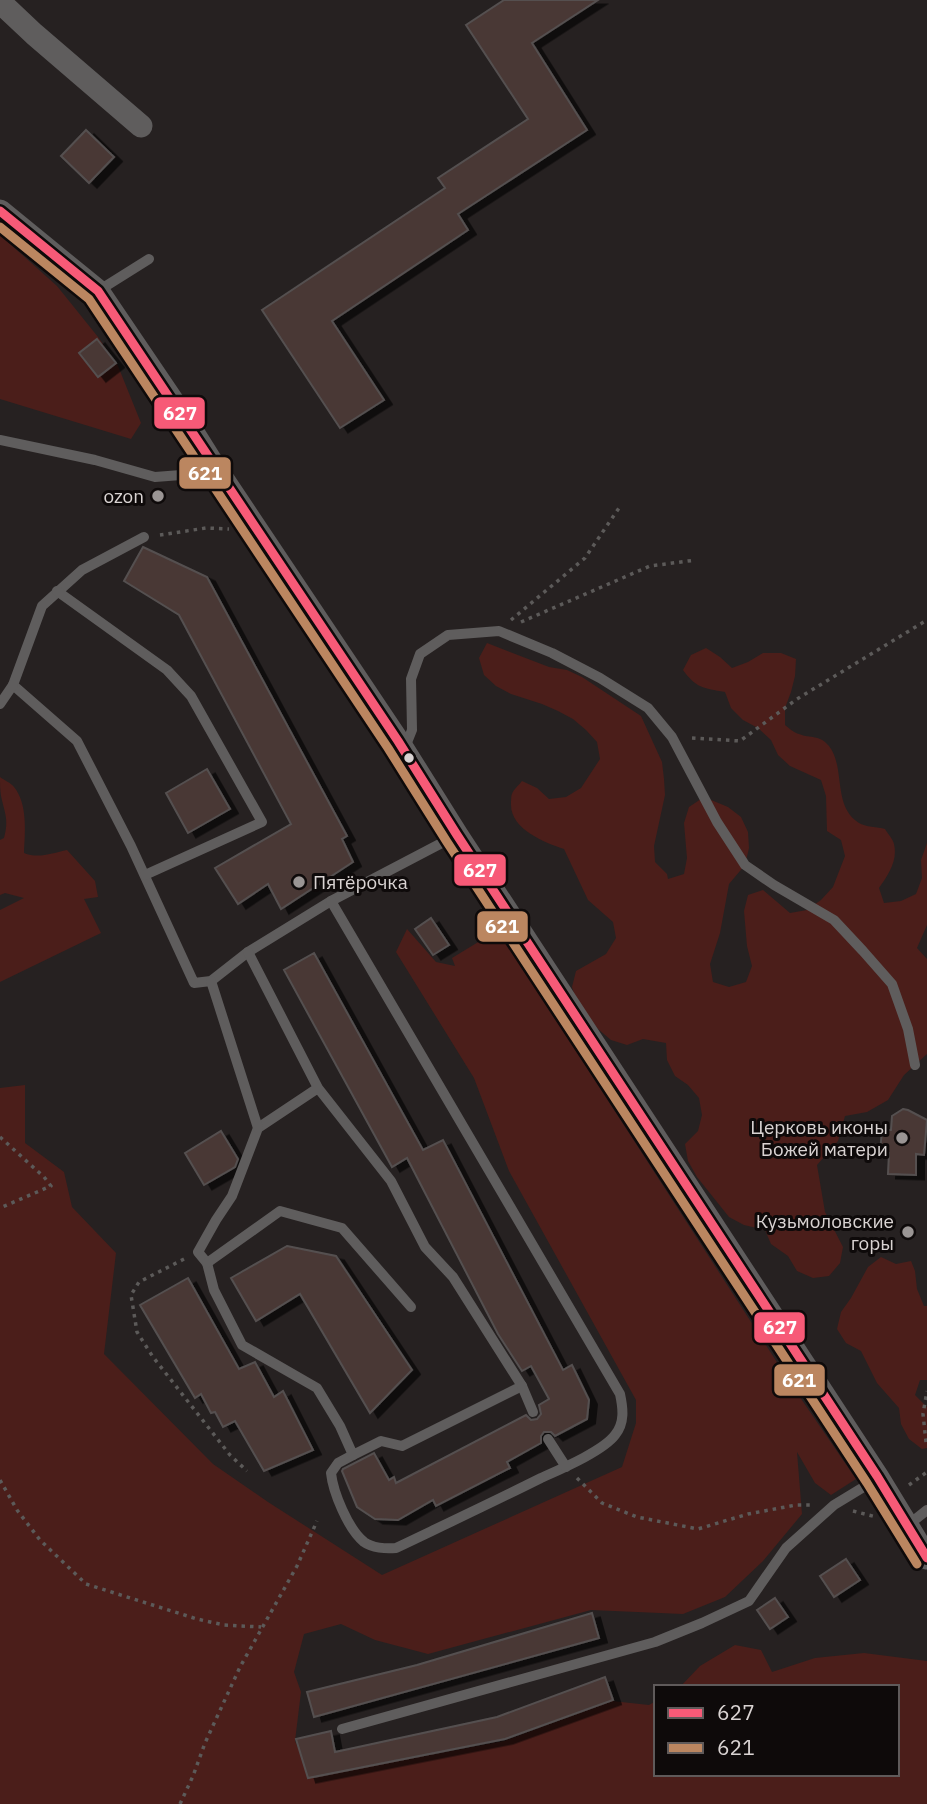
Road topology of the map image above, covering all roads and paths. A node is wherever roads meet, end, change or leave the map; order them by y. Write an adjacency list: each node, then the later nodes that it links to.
1 (0, 2): 2 (street)
2 (141, 126)
3 (0, 211): 5 (street)
4 (149, 259): 5 (lane)
5 (98, 291): 7 (street)
6 (0, 440): 7 (lane)
7 (216, 469): 9 (street)
8 (621, 505): 14 (path)
9 (257, 530): 10 (path); 18 (street)
10 (144, 537): 12 (lane)
11 (696, 560): 14 (path)
12 (57, 591): 15 (lane); 20 (lane)
13 (927, 620): 17 (path)
14 (499, 631): 17 (lane); 18 (lane)
15 (7, 689): 16 (lane); 20 (lane)
16 (0, 704)
17 (672, 737): 24 (lane)
18 (404, 750): 19 (street)
19 (457, 835): 21 (lane); 40 (street)
20 (145, 875): 23 (lane)
21 (331, 901): 22 (lane); 38 (lane)
22 (248, 952): 23 (lane); 25 (lane)
23 (211, 981): 26 (lane)
24 (915, 1065)
25 (318, 1088): 26 (lane); 32 (lane)
26 (258, 1128): 29 (lane)
27 (0, 1137): 28 (path)
28 (0, 1208)
29 (198, 1252): 30 (lane); 39 (path)
30 (207, 1263): 31 (lane); 37 (lane)
31 (411, 1307)
32 (522, 1386): 34 (lane); 37 (lane)
33 (927, 1391): 36 (path)
34 (533, 1412)
35 (548, 1439): 38 (lane)
36 (926, 1442)
37 (353, 1455): 38 (lane)
38 (566, 1467): 42 (path)
39 (247, 1471)
40 (877, 1476): 42 (lane); 46 (street)
41 (0, 1480): 48 (path)
42 (834, 1505): 44 (path); 49 (lane)
43 (927, 1510): 46 (lane)
44 (881, 1517)
45 (317, 1521): 48 (path)
46 (907, 1526): 47 (street)
47 (927, 1558)
48 (261, 1627): 50 (path)
49 (342, 1729)
50 (180, 1804)

